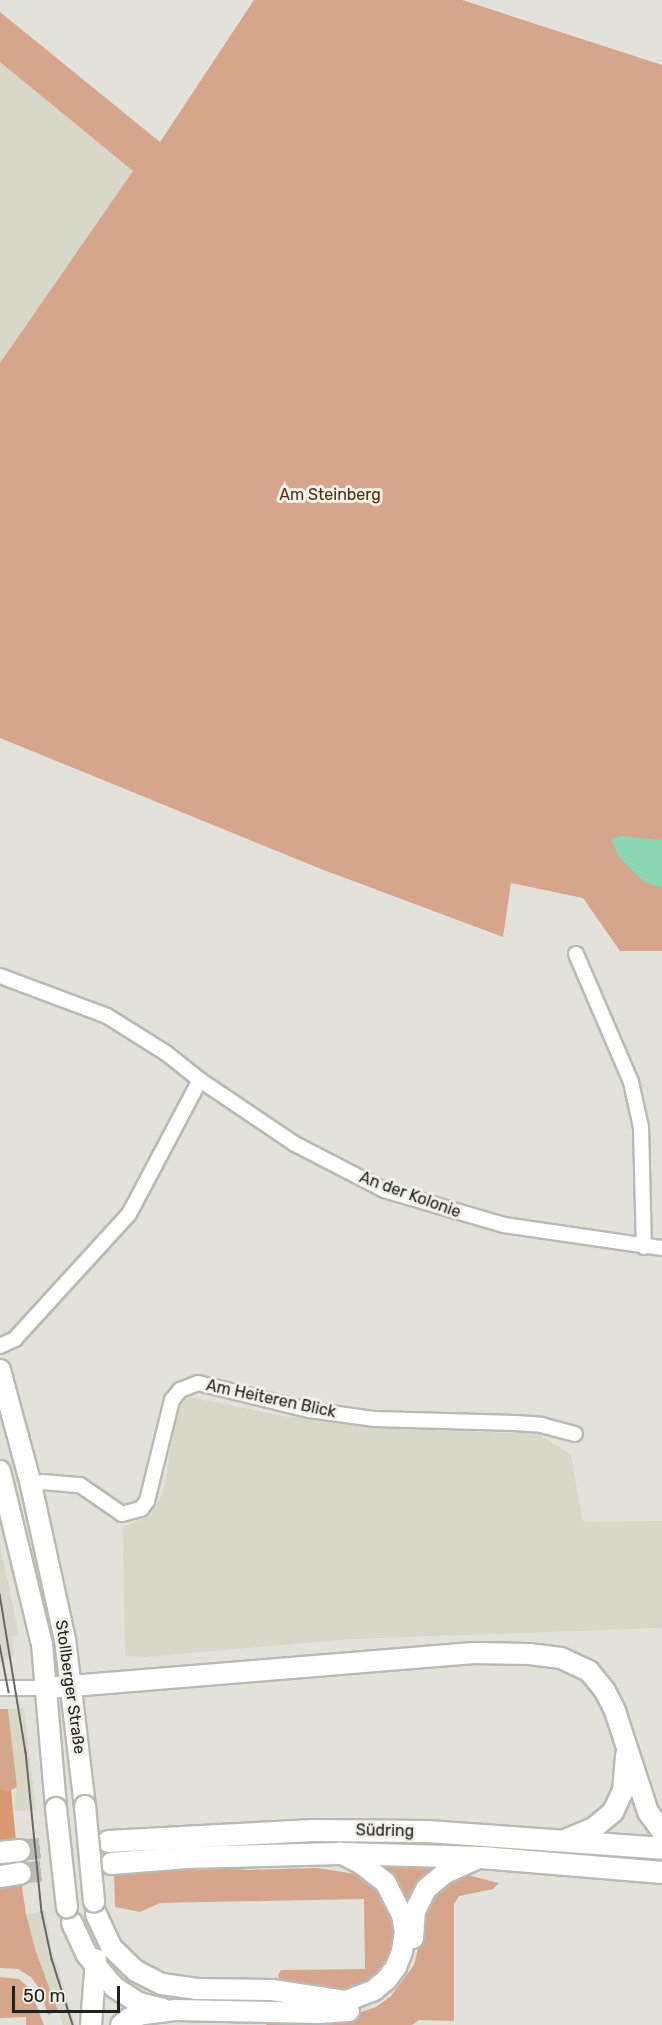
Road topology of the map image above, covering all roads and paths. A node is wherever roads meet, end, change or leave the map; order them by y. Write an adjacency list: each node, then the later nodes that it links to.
1 (576, 954): 4 (street)
2 (0, 976): 3 (street, An der Kolonie)
3 (200, 1080): 4 (street, An der Kolonie); 6 (street)
4 (644, 1247): 5 (street, An der Kolonie)
5 (662, 1248)
6 (0, 1346)
7 (0, 1370): 10 (main road, Stollberger Straße)
8 (575, 1434): 10 (street, Am Heiteren Blick)
9 (0, 1471): 13 (main road, Stollberger Straße)
10 (31, 1485): 11 (main road, Stollberger Straße)
11 (73, 1686): 13 (main road); 14 (main road); 23 (main road, Stollberger Straße, bridge)
12 (0, 1688): 13 (street)
13 (47, 1688): 25 (main road, Stollberger Straße, bridge)
14 (624, 1738): 15 (main road); 16 (main road)
15 (662, 1831)
16 (565, 1840): 17 (main road, Südring); 18 (main road, Südring)
17 (108, 1841)
18 (662, 1848)
19 (340, 1853): 20 (main road, Südring); 21 (main road, Südring); 24 (main road)
20 (481, 1857): 22 (main road, Südring); 26 (main road)
21 (111, 1863)
22 (662, 1872)
23 (95, 1908): 24 (main road); 25 (main road, Stollberger Straße)
24 (136, 1971): 25 (main road)
25 (90, 1974): 26 (main road); 27 (main road, Stollberger Straße)
26 (175, 2010): 28 (main road)
27 (91, 2018)
28 (121, 2025)

